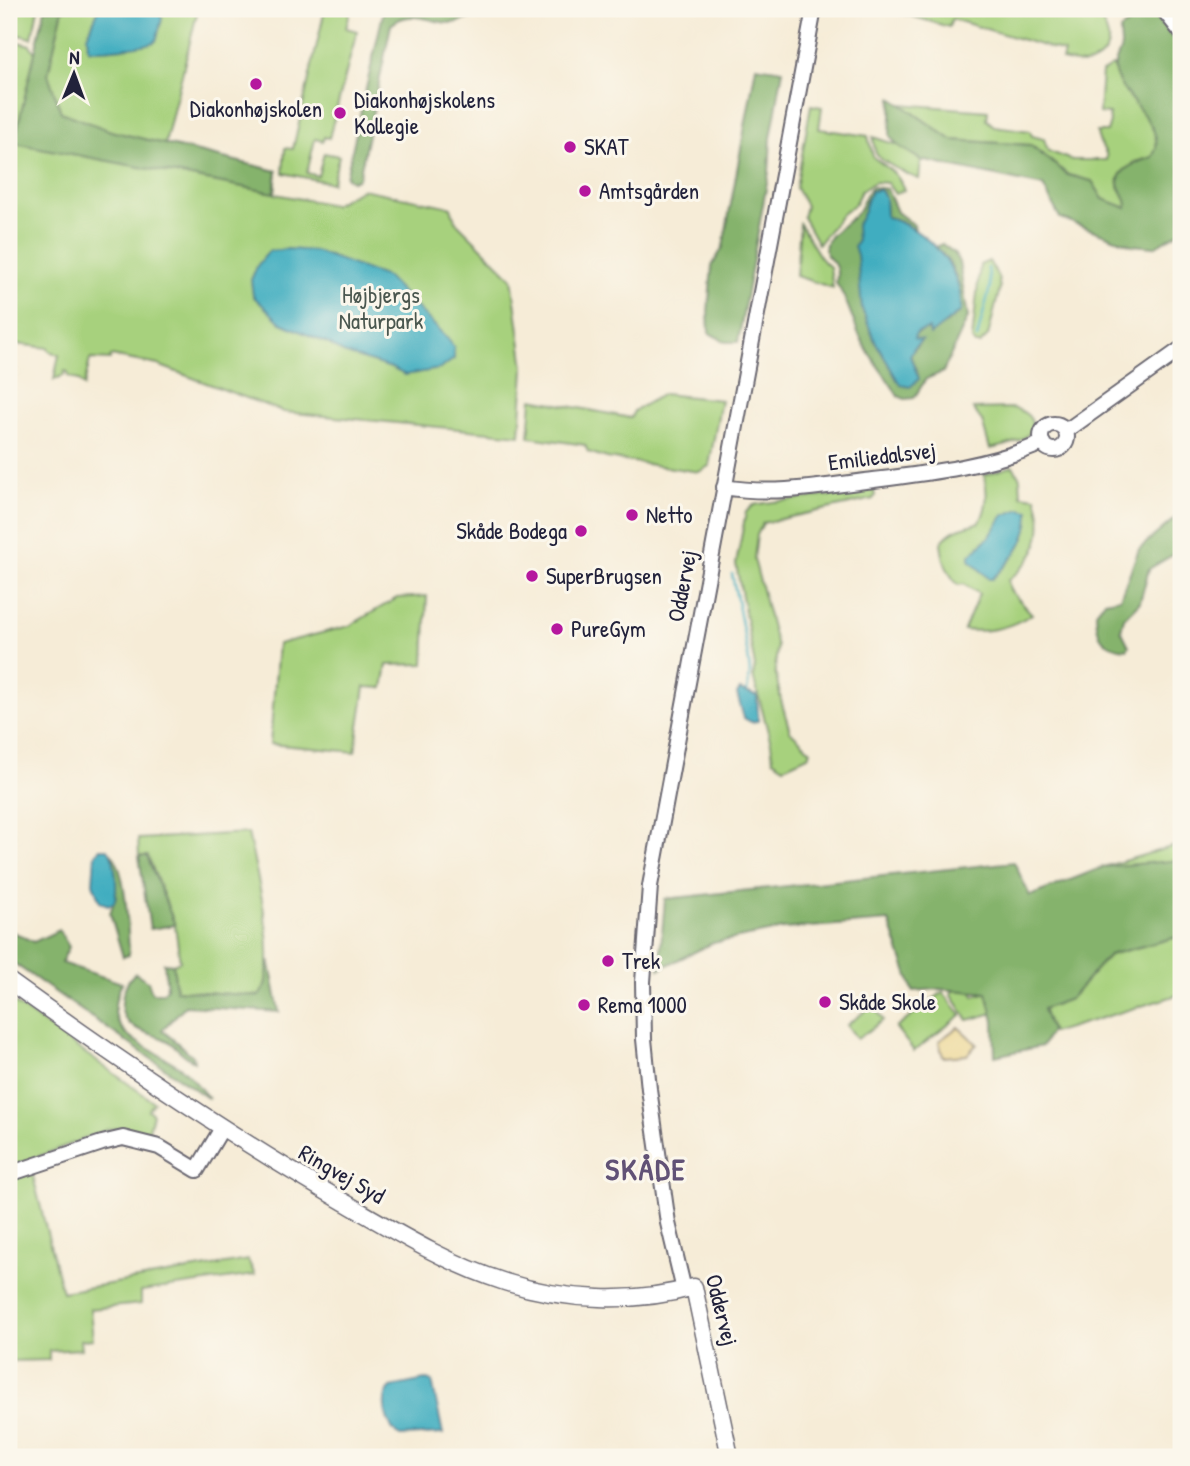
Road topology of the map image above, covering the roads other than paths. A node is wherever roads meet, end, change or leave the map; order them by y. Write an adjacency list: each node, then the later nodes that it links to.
1 (814, 9): 5 (street, Oddervej)
2 (1163, 9): 3 (street)
3 (1181, 33)
4 (1181, 349): 5 (street, Emiliedalsvej)
5 (724, 487): 9 (street, Oddervej)
6 (9, 981): 7 (main road, Ringvej Syd)
7 (222, 1128): 8 (street); 9 (main road, Ringvej Syd)
8 (9, 1174)
9 (689, 1289): 10 (main road, Oddervej)
10 (730, 1457)

